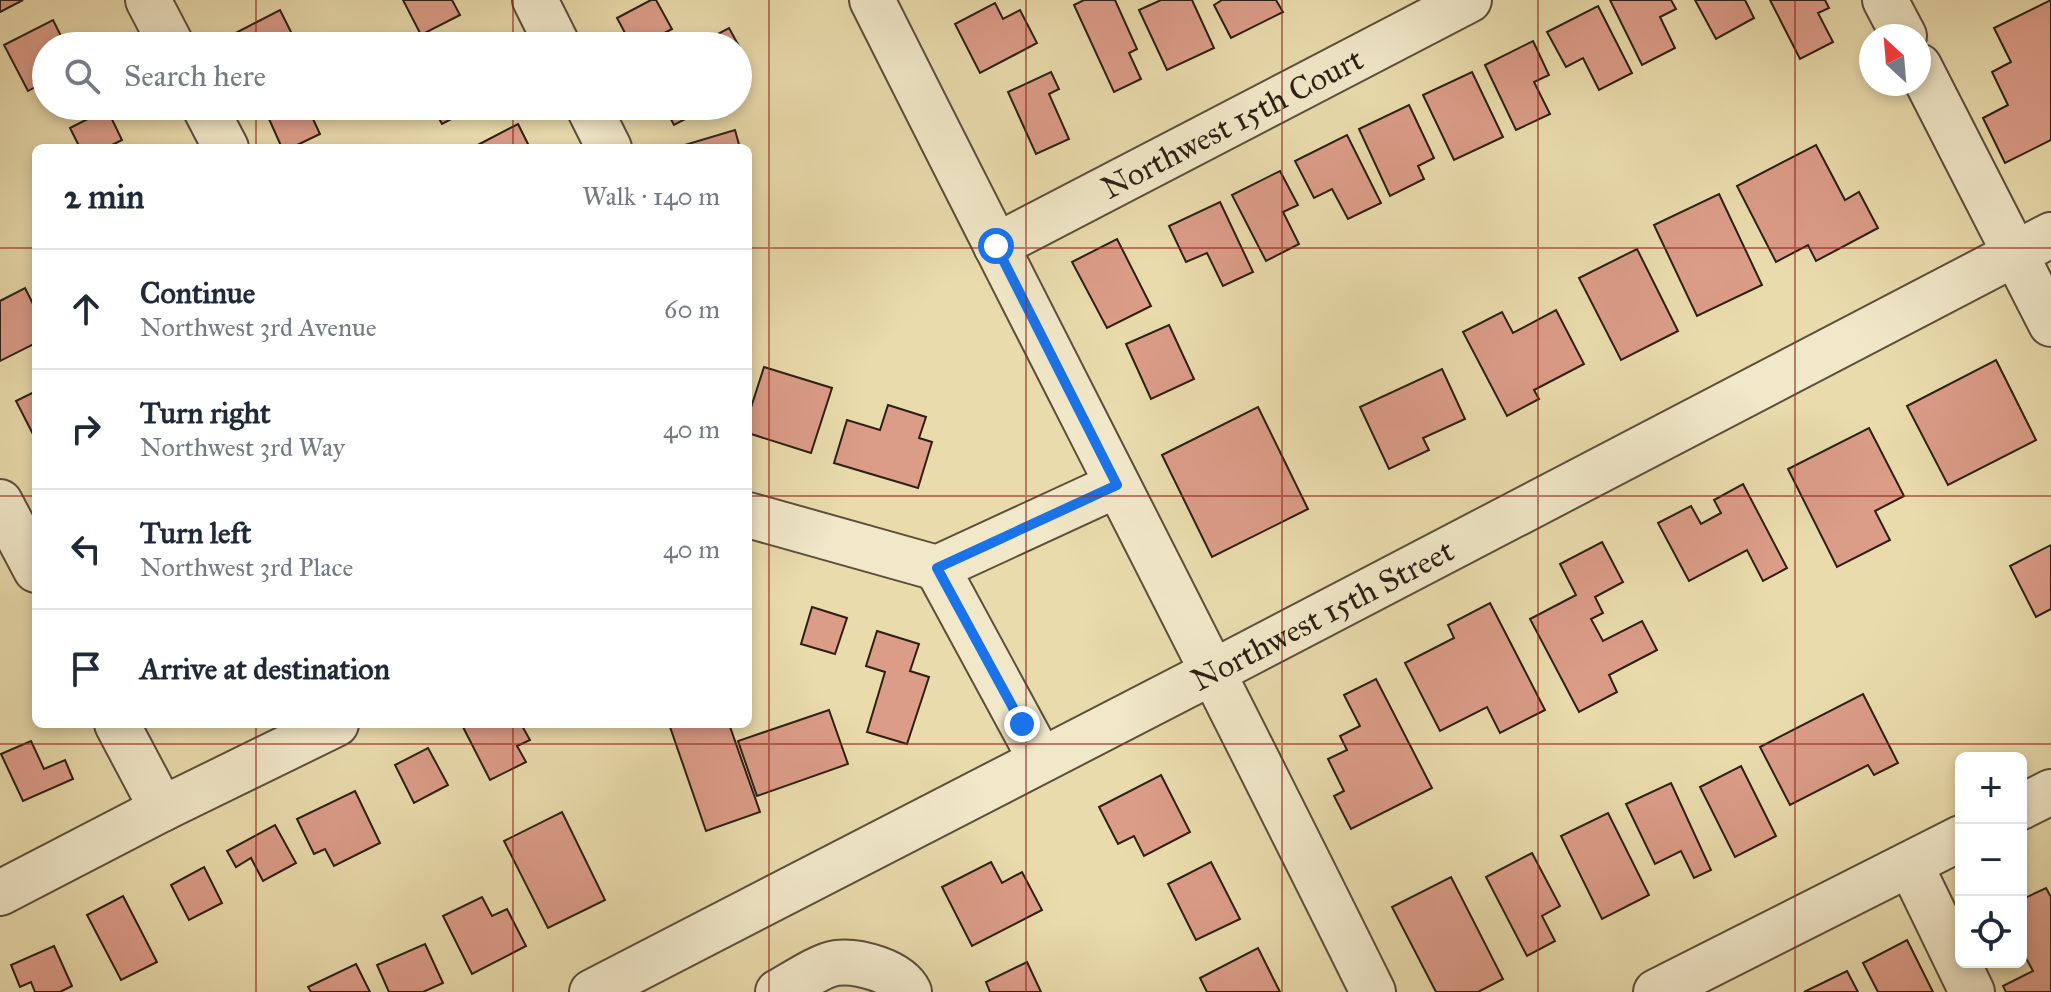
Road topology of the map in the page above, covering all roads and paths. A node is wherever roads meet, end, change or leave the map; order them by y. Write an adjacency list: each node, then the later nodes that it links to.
1 (148, 0): 7 (street)
2 (535, 0): 8 (street)
3 (872, 0): 15 (street)
4 (1469, 0): 15 (street, Northwest 15th Court)
5 (1885, 0): 6 (street)
6 (1898, 24)
7 (165, 32)
8 (551, 32)
9 (1931, 85): 14 (street)
10 (211, 120): 12 (street)
11 (595, 120): 13 (street)
12 (224, 144)
13 (607, 144)
14 (2032, 244): 16 (street); 22 (street, Northwest 15th Street)
15 (996, 246): 17 (street)
16 (2051, 324)
17 (1117, 485): 21 (street); 22 (street)
18 (0, 502): 20 (street)
19 (752, 516): 21 (street)
20 (32, 562)
21 (937, 568): 25 (street)
22 (1215, 671): 25 (street, Northwest 15th Street); 35 (street)
23 (119, 728): 28 (street)
24 (328, 728): 28 (street)
25 (1041, 760): 32 (street, Northwest 15th Street)
26 (2051, 792): 27 (street)
27 (2027, 804)
28 (162, 809): 31 (street)
29 (1955, 841): 30 (street)
30 (1910, 864): 36 (street); 37 (street)
31 (0, 893)
32 (592, 992)
33 (778, 992): 34 (street)
34 (909, 992)
35 (1373, 992)
36 (1656, 992)
37 (1972, 992)

